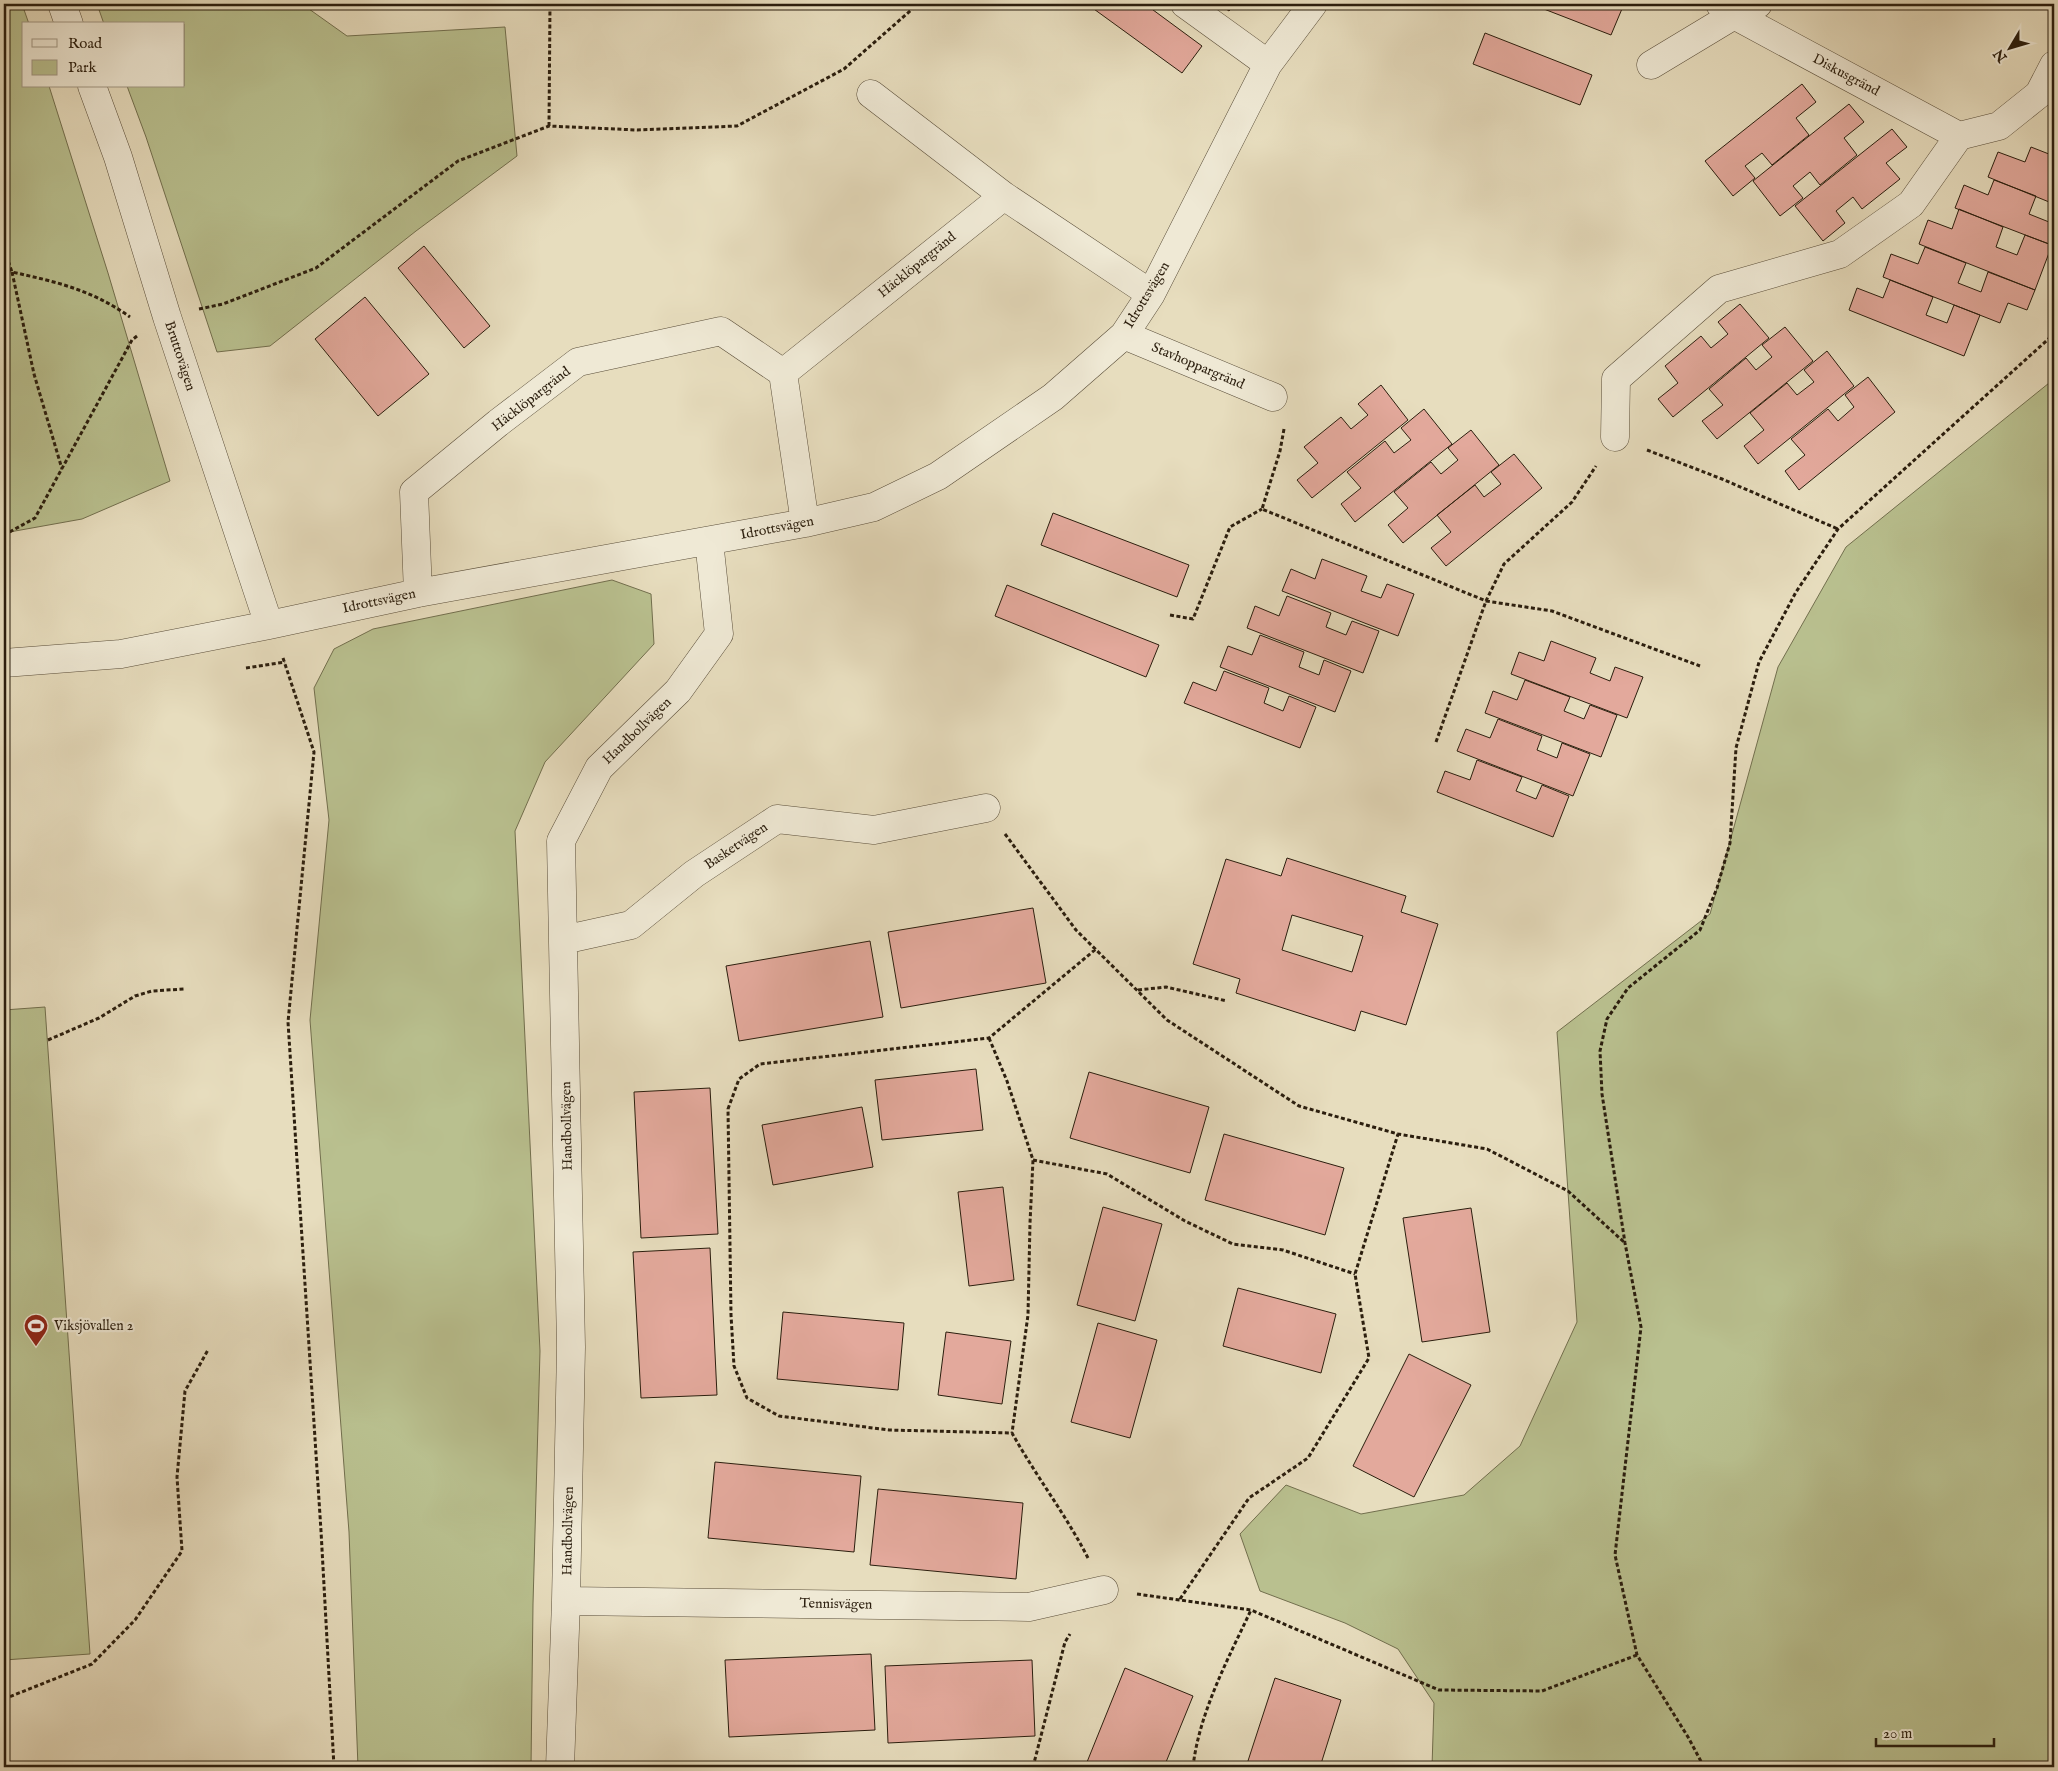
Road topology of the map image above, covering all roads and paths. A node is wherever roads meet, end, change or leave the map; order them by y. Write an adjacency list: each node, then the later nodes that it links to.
1 (62, 4): 8 (street)
2 (550, 4): 14 (path)
3 (918, 4): 14 (path)
4 (1185, 4): 9 (street)
5 (1313, 4): 9 (street, Idrottsvägen)
6 (1758, 4): 7 (street)
7 (1727, 9): 10 (street); 15 (street, Diskusgränd)
8 (68, 22)
9 (1268, 64): 19 (street, Idrottsvägen)
10 (1651, 65)
11 (2054, 65): 15 (street)
12 (93, 88): 20 (street, Bruttovägen)
13 (871, 94): 16 (street)
14 (549, 126): 20 (path)
15 (1959, 136): 25 (street)
16 (1004, 196): 19 (street); 23 (street, Häcklöpargränd)
17 (4, 249): 18 (path)
18 (12, 272): 20 (path); 26 (path)
19 (1151, 294): 22 (street, Idrottsvägen)
20 (157, 323): 26 (path); 35 (street, Bruttovägen)
21 (2054, 334): 29 (path)
22 (1124, 335): 24 (street, Stavhoppargränd); 28 (street, Idrottsvägen)
23 (783, 373): 28 (street); 32 (street, Häcklöpargränd)
24 (1273, 397): 27 (path)
25 (1615, 437): 29 (path); 33 (path)
26 (62, 469): 30 (path)
27 (1262, 508): 33 (path); 34 (path)
28 (805, 523): 31 (street, Idrottsvägen)
29 (1838, 529): 49 (path)
30 (4, 534)
31 (709, 541): 32 (street, Idrottsvägen); 40 (street, Handbollvägen)
32 (418, 592): 35 (street, Idrottsvägen)
33 (1486, 601): 37 (path); 38 (path)
34 (1170, 615)
35 (269, 625): 36 (street, Idrottsvägen); 59 (path)
36 (4, 663)
37 (1700, 666)
38 (1436, 742)
39 (986, 808): 40 (street, Basketvägen); 41 (path)
40 (563, 940): 55 (street, Handbollvägen)
41 (1096, 949): 43 (path); 45 (path)
42 (184, 989): 46 (path)
43 (1137, 990): 44 (path); 47 (path)
44 (1227, 1001)
45 (989, 1038): 48 (path); 52 (path)
46 (48, 1040)
47 (1398, 1134): 49 (path); 50 (path)
48 (1033, 1160): 50 (path); 52 (path)
49 (1625, 1243): 57 (path)
50 (1355, 1274): 54 (path)
51 (208, 1350): 58 (path)
52 (1012, 1433): 53 (path)
53 (1104, 1590): 54 (path); 55 (street, Tennisvägen); 63 (path)
54 (1180, 1599): 56 (path)
55 (566, 1601): 60 (street, Handbollvägen)
56 (1251, 1610): 57 (path); 64 (path)
57 (1637, 1655): 65 (path)
58 (4, 1699)
59 (334, 1767)
60 (560, 1767)
61 (806, 1767): 62 (path)
62 (1000, 1767)
63 (1032, 1767)
64 (1193, 1767)
65 (1704, 1767)

